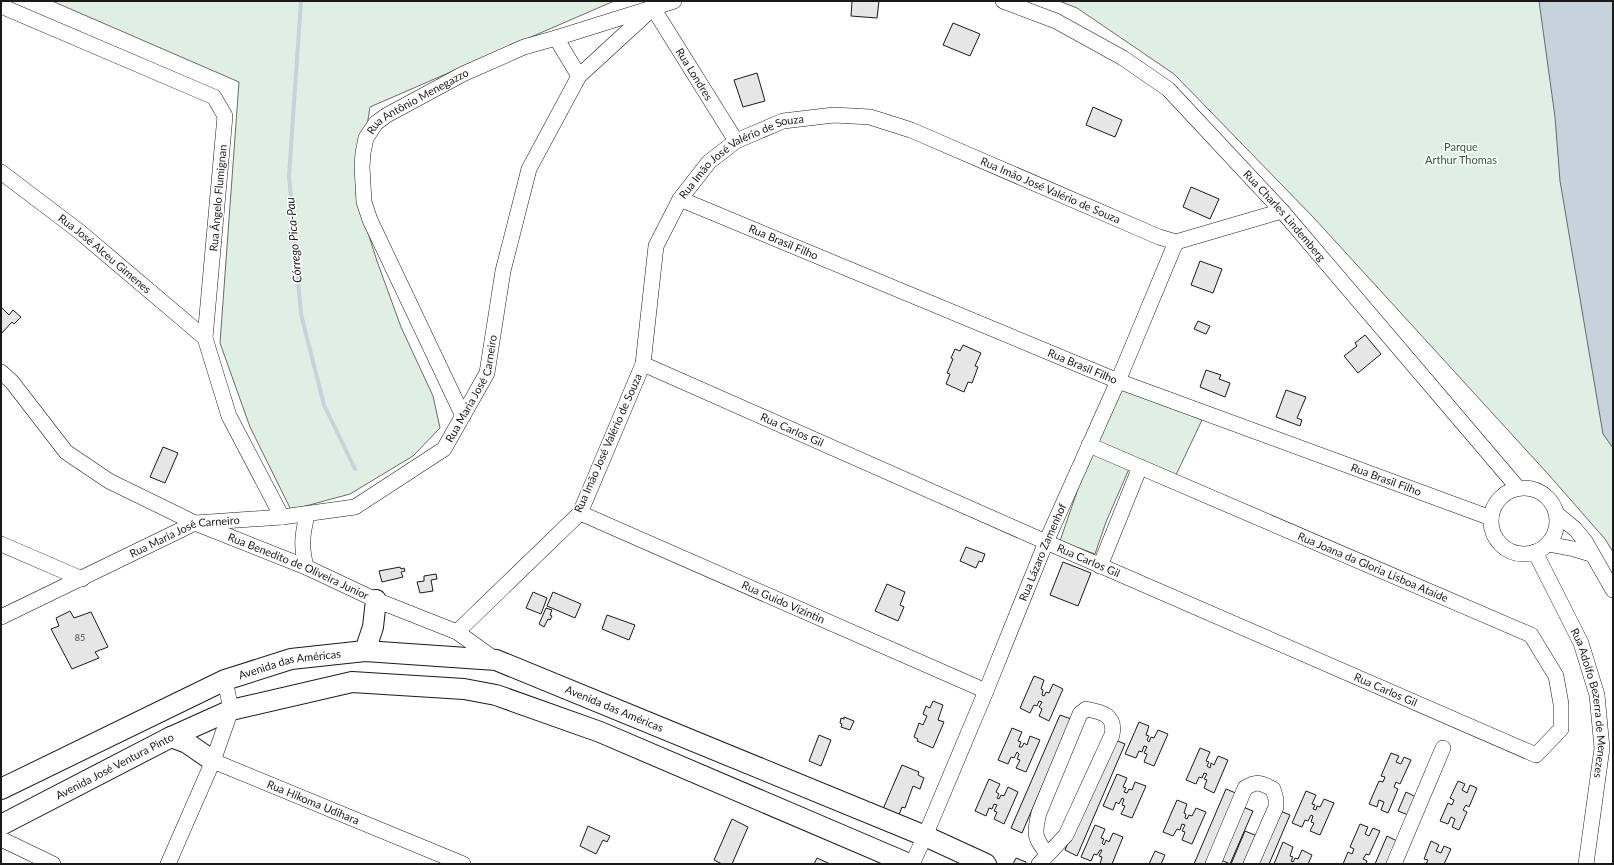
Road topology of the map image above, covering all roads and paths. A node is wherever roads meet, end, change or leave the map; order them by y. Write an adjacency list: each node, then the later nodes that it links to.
1 (674, 1): 4 (street)
2 (1003, 1): 10 (street, Rua Charles Lindemberg)
3 (1, 6): 12 (street, Rua Ângelo Flumignan)
4 (653, 8): 5 (street, Rua Antônio Menegazzo); 6 (street); 7 (street, Rua Londres)
5 (556, 38): 6 (street); 16 (street, Rua Antônio Menegazzo)
6 (579, 76): 16 (street, Rua Maria José Carneiro)
7 (736, 141): 9 (street, Rua Imão José Valério de Souza); 11 (street, Rua Imão José Valério de Souza)
8 (1, 172): 12 (street, Rua José Alceu Gimenes)
9 (680, 199): 13 (street, Rua Imão José Valério de Souza); 15 (street, Rua Brasil Filho)
10 (1282, 210): 11 (street); 19 (street, Rua Charles Lindemberg)
11 (1176, 242): 15 (street, Rua Lázaro Zamenhof)
12 (205, 338): 23 (street, Rua Ângelo Flumignan)
13 (643, 364): 20 (street, Rua Imão José Valério de Souza); 26 (street, Rua Carlos Gil)
14 (1, 372): 25 (street, Rua Benedito de Oliveira Junior)
15 (1118, 381): 17 (street, Rua Lázaro Zamenhof); 24 (street, Rua Brasil Filho)
16 (463, 416): 22 (street, Rua Maria José Carneiro)
17 (1089, 446): 18 (street, Rua Joana da Gloria Lisboa Ataíde); 26 (street, Rua Lázaro Zamenhof)
18 (1140, 467): 31 (street); 45 (street, Rua Joana da Gloria Lisboa Ataíde)
19 (1518, 488): 21 (street); 24 (street)
20 (580, 513): 37 (street, Rua Imão José Valério de Souza); 41 (street, Rua Guido Vizintin)
21 (1557, 514): 28 (street); 30 (street)
22 (307, 515): 23 (street, Rua Maria José Carneiro); 32 (street)
23 (282, 517): 25 (street, Rua Maria José Carneiro)
24 (1491, 518): 29 (street)
25 (195, 523): 32 (street, Rua Benedito de Oliveira Junior); 33 (street, Rua Maria José Carneiro)
26 (1046, 542): 31 (street, Rua Carlos Gil); 41 (street, Rua Lázaro Zamenhof)
27 (1, 544): 33 (street)
28 (1548, 544): 29 (street); 30 (street)
29 (1534, 552): 61 (street, Rua Adolfo Bezerra de Menezes)
30 (1591, 554): 34 (street)
31 (1100, 566): 45 (street, Rua Carlos Gil)
32 (306, 567): 35 (street, Rua Benedito de Oliveira Junior)
33 (82, 579): 36 (street, Rua Maria José Carneiro)
34 (1613, 590)
35 (376, 600): 37 (street, Rua Benedito de Oliveira Junior); 38 (main road)
36 (1, 616)
37 (456, 632): 39 (street, Rua Benedito de Oliveira Junior)
38 (365, 651): 39 (main road, Avenida das Américas); 40 (main road, Avenida das Américas)
39 (496, 660): 49 (main road, Avenida das Américas)
40 (225, 680): 42 (street); 47 (main road)
41 (986, 691): 49 (street, Rua Lázaro Zamenhof)
42 (231, 710): 43 (main road, Avenida José Ventura Pinto); 46 (street); 55 (main road)
43 (170, 736): 46 (main road); 48 (main road, Avenida José Ventura Pinto)
44 (1443, 748): 60 (street)
45 (1536, 755)
46 (213, 761): 53 (street); 54 (street, Rua Hikoma Udihara)
47 (1, 789)
48 (1, 826)
49 (925, 836): 56 (street, Rua Lázaro Zamenhof); 57 (main road, Avenida das Américas)
50 (1, 839): 52 (street)
51 (1044, 859): 51 (street)
52 (53, 864)
53 (168, 864)
54 (463, 864)
55 (909, 864)
56 (912, 864)
57 (986, 864)
58 (1212, 864): 59 (street)
59 (1251, 864)
60 (1394, 864)
61 (1586, 864)

